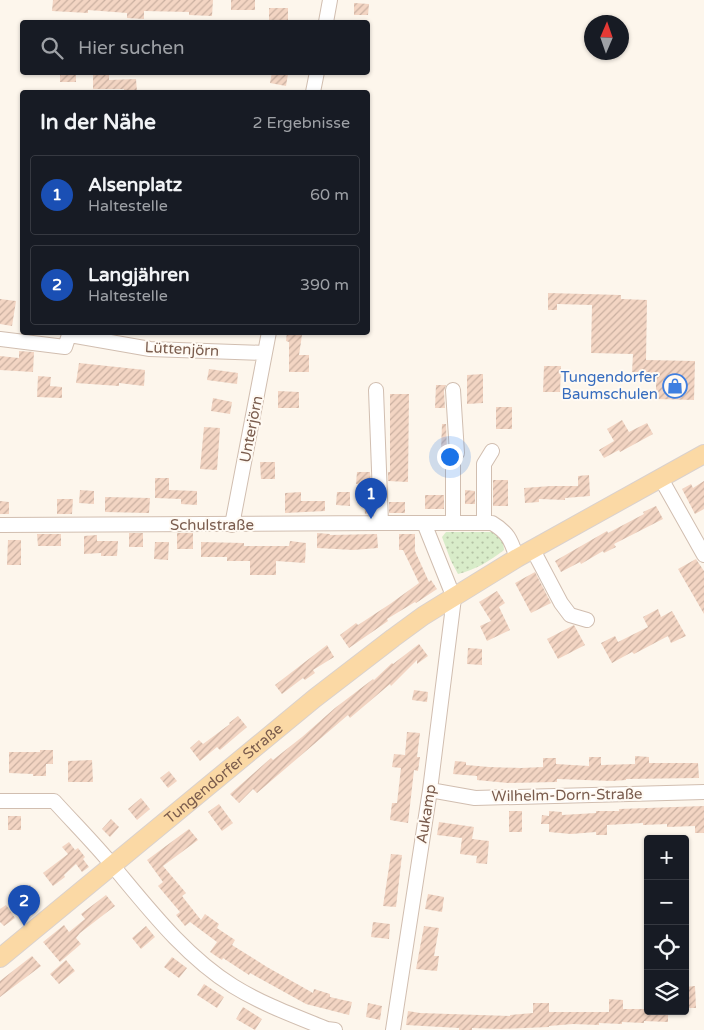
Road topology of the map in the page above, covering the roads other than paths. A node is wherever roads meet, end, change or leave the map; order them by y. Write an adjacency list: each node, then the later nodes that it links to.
1 (330, 0): 2 (street)
2 (326, 20)
3 (316, 75): 4 (street)
4 (313, 90)
5 (70, 335): 8 (street, Lüttenjörn)
6 (75, 335): 9 (street, Lüttenjörn)
7 (268, 335): 9 (street, Unterjörn)
8 (0, 339)
9 (265, 353): 19 (street, Unterjörn)
10 (376, 390): 15 (street)
11 (453, 390): 17 (street)
12 (492, 451): 18 (street)
13 (704, 454): 14 (main road, Tungendorfer Straße)
14 (660, 477): 21 (main road, Tungendorfer Straße); 22 (street)
15 (381, 522): 16 (street, Schulstraße); 19 (street, Schulstraße)
16 (424, 523): 17 (street, Schulstraße); 24 (street)
17 (453, 523): 18 (street, Schulstraße)
18 (484, 523): 23 (street)
19 (232, 525): 20 (street, Schulstraße)
20 (0, 526)
21 (533, 550): 23 (main road, Tungendorfer Straße); 25 (street)
22 (704, 555)
23 (517, 558): 24 (main road, Tungendorfer Straße)
24 (454, 598): 26 (street, Aukamp); 29 (main road, Tungendorfer Straße)
25 (587, 620)
26 (430, 790): 27 (street, Wilhelm-Dorn-Straße); 32 (street, Aukamp)
27 (704, 792)
28 (0, 802): 29 (street)
29 (112, 865): 30 (main road, Tungendorfer Straße); 31 (street)
30 (0, 958)
31 (335, 1030)
32 (393, 1030)

